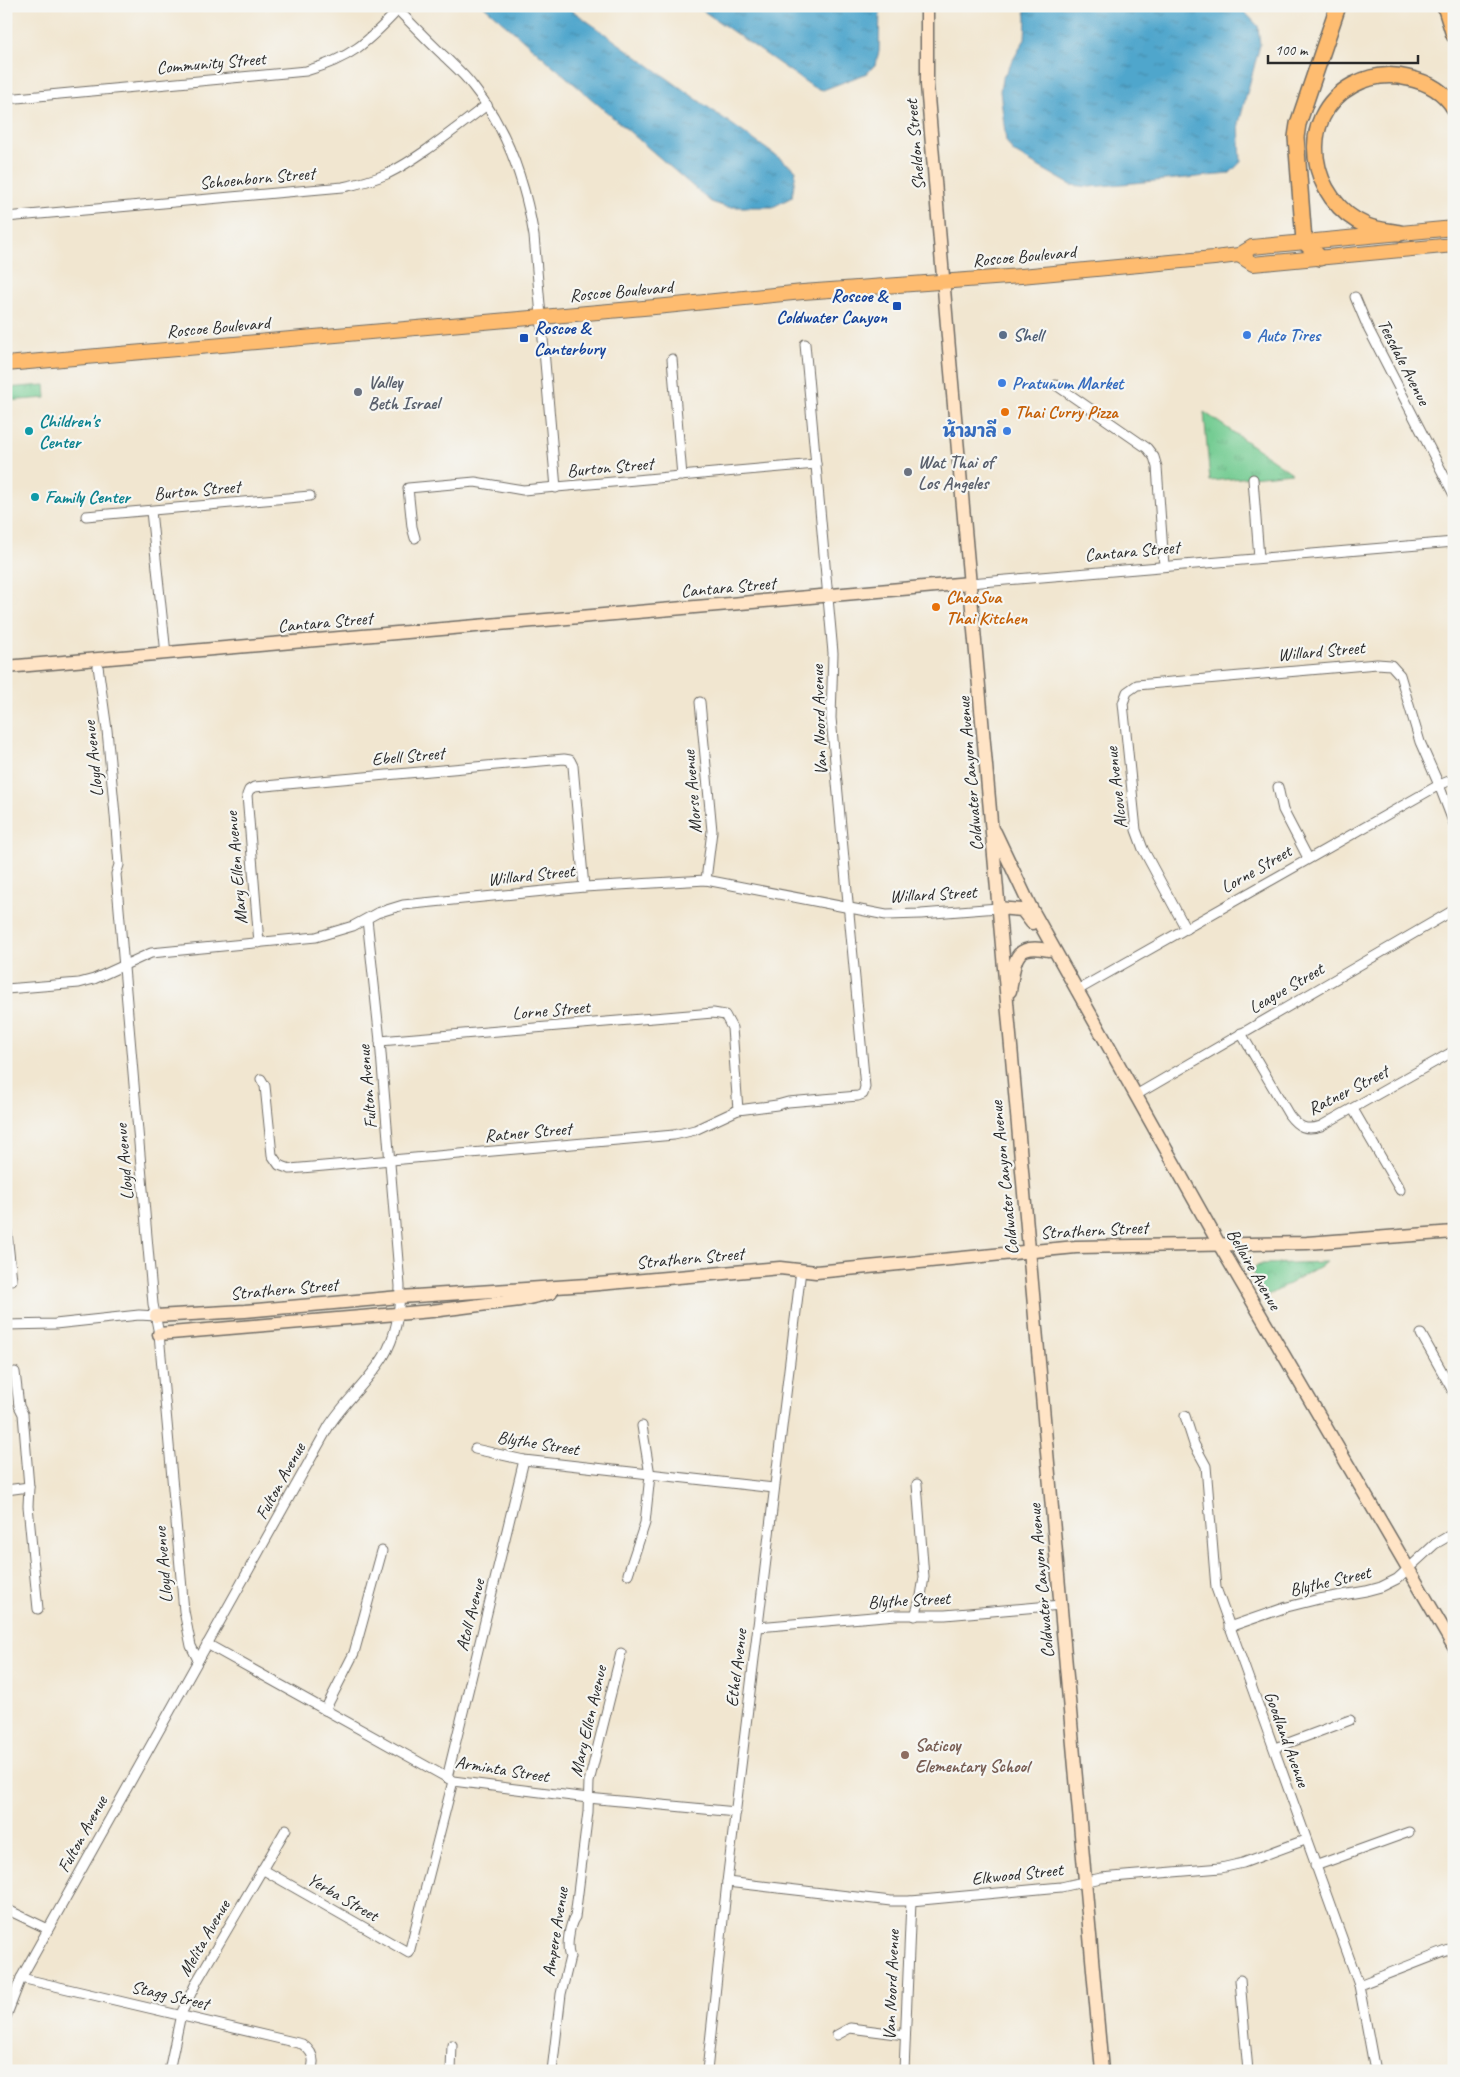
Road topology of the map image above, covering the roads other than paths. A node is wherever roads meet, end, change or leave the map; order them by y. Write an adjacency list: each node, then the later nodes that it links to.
1 (927, 6): 16 (street, Sheldon Street)
2 (1338, 6): 12 (highway)
3 (1445, 6): 5 (highway)
4 (396, 8): 6 (street, Community Street); 7 (street)
5 (1454, 35)
6 (6, 99)
7 (487, 106): 9 (street, Schoenborn Street); 18 (street)
8 (1454, 108): 11 (highway)
9 (6, 217)
10 (1454, 228): 11 (main road, Roscoe Boulevard)
11 (1400, 233): 12 (main road, Roscoe Boulevard)
12 (1304, 241): 14 (main road, Roscoe Boulevard); 15 (highway)
13 (1454, 245): 15 (main road, Roscoe Boulevard)
14 (1239, 255): 15 (main road, Roscoe Boulevard); 16 (main road, Roscoe Boulevard)
15 (1320, 258)
16 (943, 282): 18 (main road, Roscoe Boulevard); 35 (street, Coldwater Canyon Avenue)
17 (1355, 297): 27 (street, Teesdale Avenue)
18 (540, 316): 21 (main road, Roscoe Boulevard); 26 (street)
19 (805, 344): 23 (street, Van Noord Avenue)
20 (672, 359): 24 (street)
21 (6, 364)
22 (1056, 385): 34 (street)
23 (816, 464): 24 (street, Burton Street); 36 (street, Van Noord Avenue)
24 (682, 476): 26 (street, Burton Street)
25 (1253, 479): 33 (street)
26 (556, 488): 31 (street, Burton Street)
27 (1454, 495)
28 (310, 496): 29 (street, Burton Street)
29 (151, 510): 30 (street, Burton Street); 37 (street)
30 (86, 516)
31 (415, 538)
32 (1454, 542): 33 (street, Cantara Street)
33 (1258, 558): 34 (street, Cantara Street)
34 (1164, 566): 35 (street, Cantara Street)
35 (970, 583): 36 (street, Cantara Street); 46 (street, Coldwater Canyon Avenue)
36 (828, 596): 37 (street, Cantara Street); 52 (street, Van Noord Avenue)
37 (166, 654): 38 (street, Cantara Street)
38 (97, 659): 39 (street, Cantara Street); 59 (street, Lloyd Avenue)
39 (6, 667)
40 (1127, 692): 43 (street, Willard Street); 56 (street, Alcove Avenue)
41 (700, 702): 49 (street, Morse Avenue)
42 (1454, 780): 43 (street, Lorne Street)
43 (1439, 785): 47 (street); 48 (street, Lorne Street)
44 (1278, 787): 48 (street)
45 (249, 790): 50 (street, Ebell Street); 57 (street, Mary Ellen Avenue)
46 (991, 823): 51 (street, Bellaire Avenue); 53 (street, Coldwater Canyon Avenue)
47 (1454, 824)
48 (1308, 858): 56 (street, Lorne Street)
49 (706, 880): 50 (street, Willard Street); 52 (street, Willard Street)
50 (584, 887): 55 (street, Willard Street)
51 (1030, 906): 53 (street); 61 (street, Bellaire Avenue)
52 (848, 907): 53 (street, Willard Street); 67 (street, Van Noord Avenue)
53 (998, 908): 58 (street, Willard Street); 62 (street, Coldwater Canyon Avenue)
54 (1454, 910): 63 (street, League Street)
55 (367, 919): 57 (street, Willard Street); 64 (street, Fulton Avenue)
56 (1186, 929): 61 (street, Lorne Street)
57 (259, 943): 59 (street, Willard Street)
58 (1048, 950): 61 (street); 62 (street)
59 (124, 965): 60 (street, Willard Street); 82 (street, Lloyd Avenue)
60 (6, 989)
61 (1076, 991): 68 (street, Bellaire Avenue)
62 (1007, 1006): 76 (street, Coldwater Canyon Avenue)
63 (1242, 1033): 68 (street, League Street); 69 (street, Ratner Street)
64 (380, 1042): 70 (street, Lorne Street); 71 (street, Fulton Avenue)
65 (1454, 1051): 69 (street, Ratner Street)
66 (261, 1079): 71 (street, Ratner Street)
67 (863, 1094): 70 (street, Ratner Street)
68 (1136, 1095): 75 (street, Bellaire Avenue)
69 (1353, 1108): 72 (street)
70 (738, 1110): 71 (street, Ratner Street)
71 (390, 1160): 80 (street, Fulton Avenue)
72 (1400, 1190)
73 (6, 1224): 78 (street)
74 (1454, 1232): 75 (street, Strathern Street)
75 (1219, 1244): 76 (street, Strathern Street); 99 (street, Bellaire Avenue)
76 (1029, 1251): 77 (street, Strathern Street); 101 (street, Coldwater Canyon Avenue)
77 (801, 1270): 79 (street, Strathern Street); 95 (street, Ethel Avenue)
78 (12, 1280)
79 (587, 1284): 80 (street, Strathern Street); 81 (street, Strathern Street)
80 (400, 1296): 81 (street, Fulton Avenue); 82 (street, Strathern Street)
81 (398, 1313): 84 (street, Strathern Street); 106 (street, Fulton Avenue)
82 (156, 1316): 83 (street, Strathern Street); 84 (street, Lloyd Avenue)
83 (9, 1325)
84 (159, 1334): 109 (street, Lloyd Avenue)
85 (1421, 1334): 87 (street)
86 (15, 1372): 94 (street)
87 (1454, 1393)
88 (1185, 1416): 105 (street, Goodland Avenue)
89 (642, 1426): 92 (street)
90 (475, 1449): 91 (street, Blythe Street)
91 (524, 1460): 92 (street, Blythe Street); 113 (street, Atoll Avenue)
92 (650, 1475): 95 (street, Blythe Street); 100 (street)
93 (917, 1484): 103 (street)
94 (29, 1487): 96 (street); 102 (street)
95 (774, 1488): 104 (street, Ethel Avenue)
96 (6, 1490)
97 (1454, 1533): 99 (street, Blythe Street)
98 (382, 1551): 110 (street)
99 (1410, 1569): 105 (street, Blythe Street); 107 (street, Bellaire Avenue)
100 (628, 1574)
101 (1061, 1605): 103 (street, Blythe Street); 122 (street, Coldwater Canyon Avenue)
102 (38, 1609)
103 (915, 1616): 104 (street, Blythe Street)
104 (758, 1627): 115 (street, Ethel Avenue)
105 (1229, 1627): 112 (street, Goodland Avenue)
106 (207, 1644): 109 (street, Fulton Avenue); 110 (street, Arminta Street)
107 (1454, 1647)
108 (621, 1653): 114 (street, Mary Ellen Avenue)
109 (198, 1660): 125 (street, Fulton Avenue)
110 (325, 1710): 113 (street, Arminta Street)
111 (1350, 1720): 112 (street)
112 (1275, 1748): 118 (street, Goodland Avenue)
113 (450, 1779): 114 (street, Arminta Street); 127 (street, Atoll Avenue)
114 (588, 1798): 115 (street, Arminta Street); 139 (street, Ampere Avenue)
115 (736, 1812): 121 (street, Ethel Avenue)
116 (286, 1829): 120 (street, Melita Avenue)
117 (1409, 1832): 119 (street)
118 (1305, 1840): 119 (street, Goodland Avenue); 122 (street, Elkwood Street)
119 (1315, 1866): 130 (street, Goodland Avenue)
120 (262, 1869): 127 (street, Yerba Street); 131 (street, Melita Avenue)
121 (727, 1882): 123 (street, Elkwood Street); 140 (street, Ethel Avenue)
122 (1086, 1882): 123 (street, Elkwood Street); 142 (street, Coldwater Canyon Avenue)
123 (911, 1901): 134 (street, Van Noord Avenue)
124 (6, 1909): 125 (street)
125 (48, 1929): 128 (street, Fulton Avenue)
126 (1454, 1948): 130 (street)
127 (409, 1952)
128 (21, 1978): 131 (street, Stagg Street); 132 (street, Fulton Avenue)
129 (1240, 1980): 143 (street)
130 (1359, 1985): 144 (street, Goodland Avenue)
131 (181, 2014): 136 (street, Melita Avenue); 137 (street, Stagg Street)
132 (6, 2017)
133 (837, 2035): 134 (street)
134 (906, 2035): 141 (street, Van Noord Avenue)
135 (452, 2045): 138 (street)
136 (169, 2071)
137 (311, 2071)
138 (451, 2071)
139 (552, 2071)
140 (707, 2071)
141 (904, 2071)
142 (1102, 2071)
143 (1248, 2071)
144 (1375, 2071)

